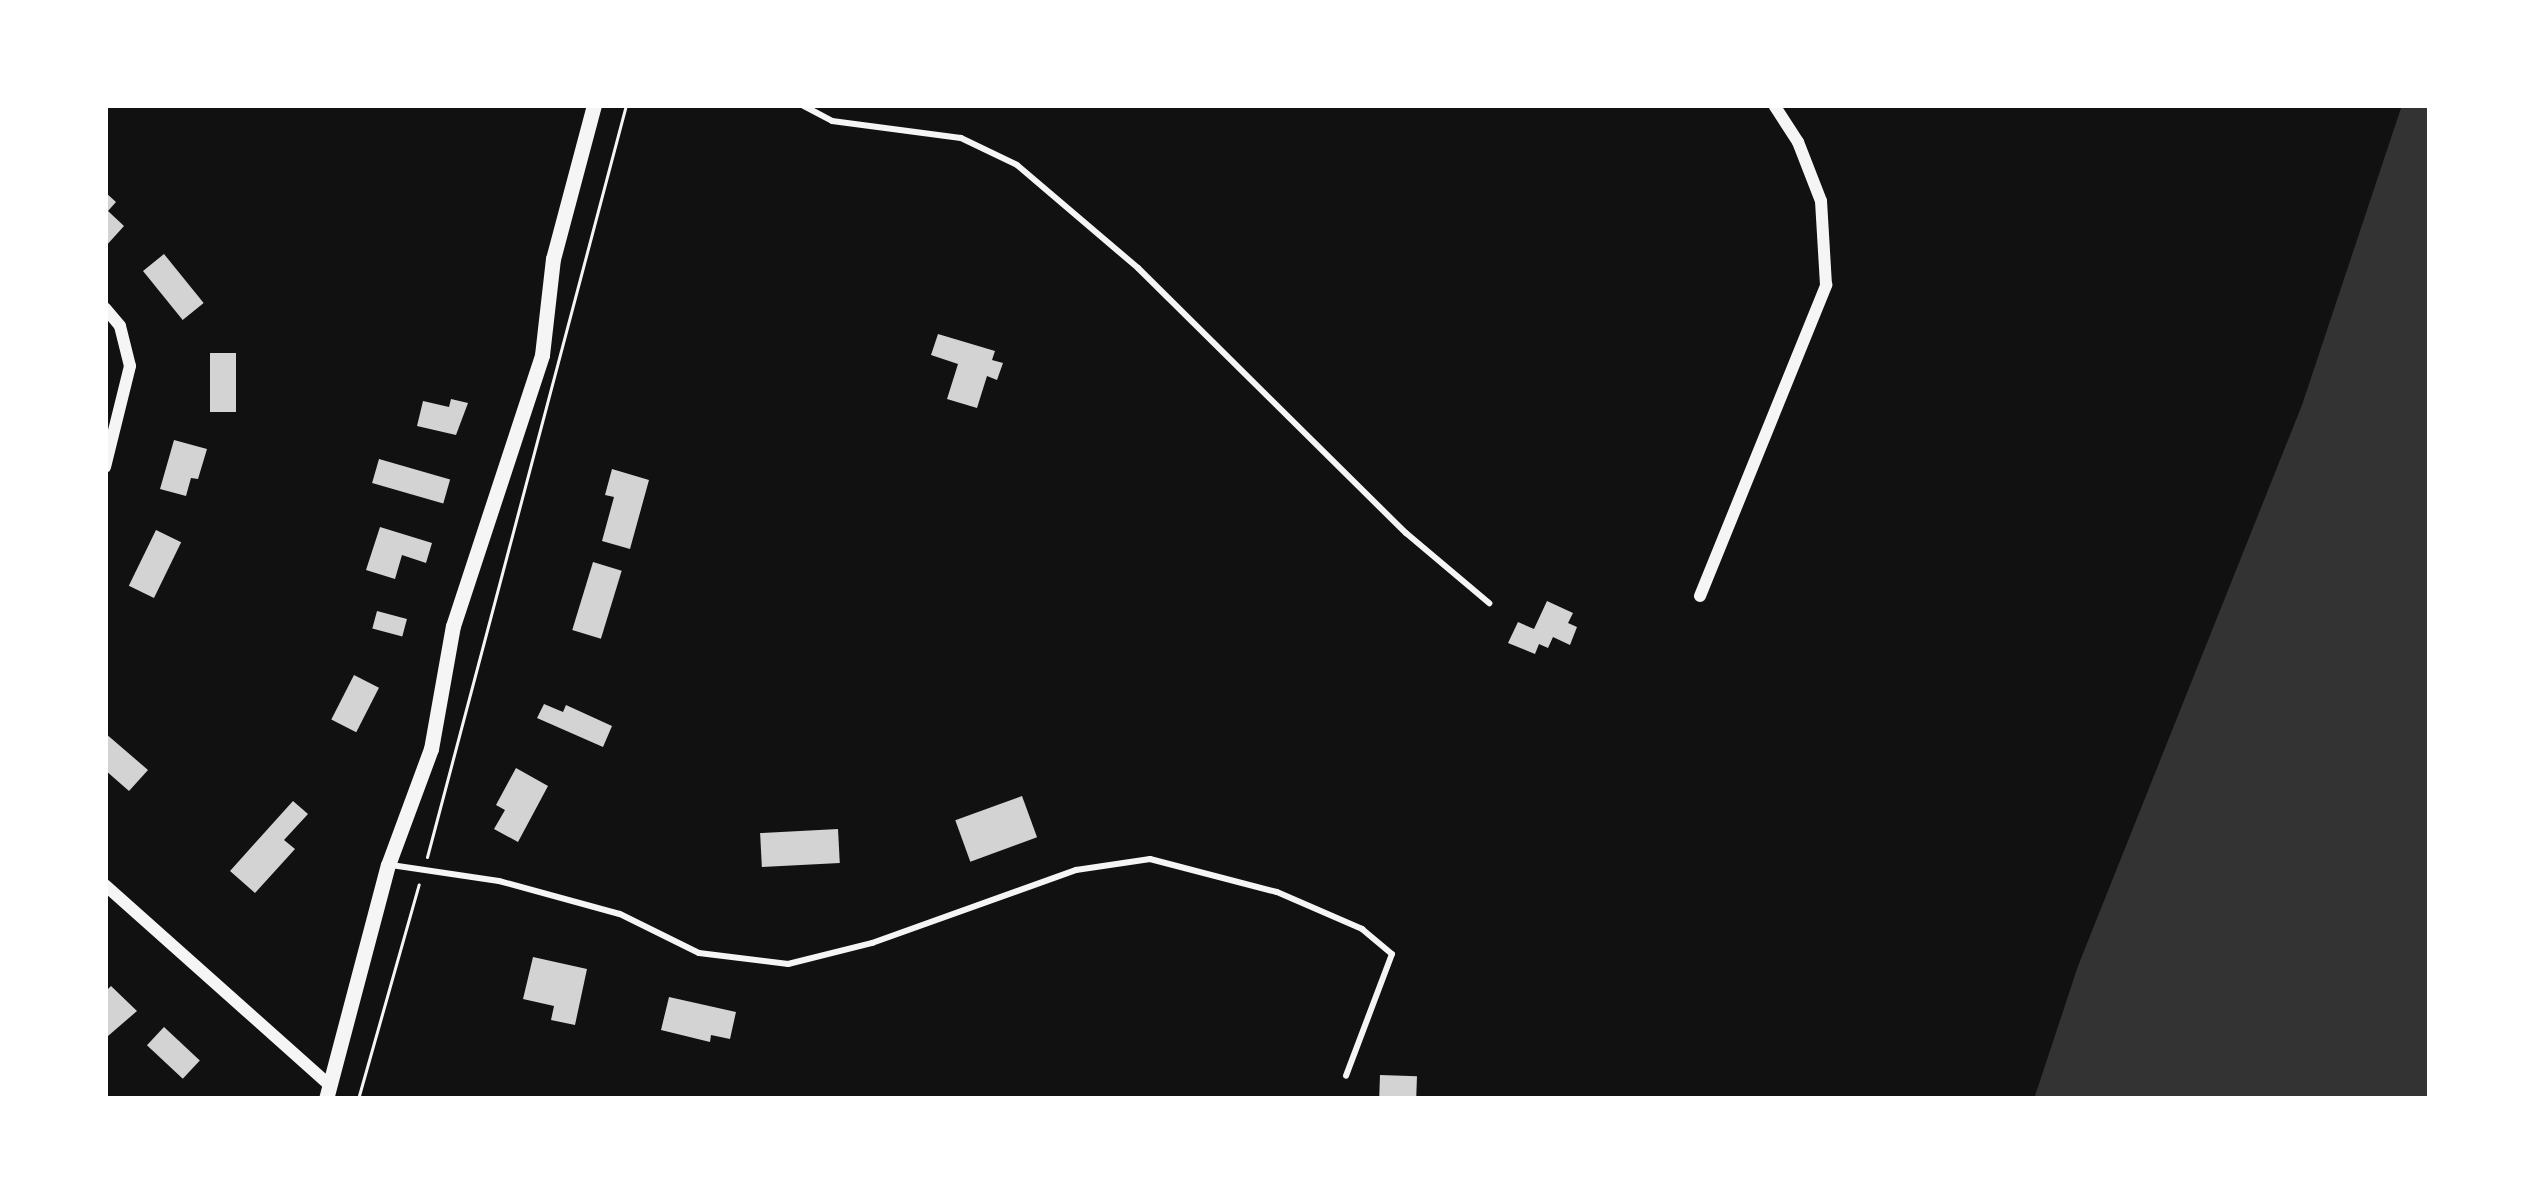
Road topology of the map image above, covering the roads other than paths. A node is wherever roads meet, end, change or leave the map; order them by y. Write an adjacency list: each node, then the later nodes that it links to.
1 (594, 105): 8 (street)
2 (802, 105): 7 (lane)
3 (1774, 105): 6 (street)
4 (105, 308): 5 (street)
5 (105, 466)
6 (1700, 596)
7 (1489, 603)
8 (388, 865): 10 (lane); 11 (street)
9 (105, 885): 11 (street)
10 (1346, 1076)
11 (327, 1091)

